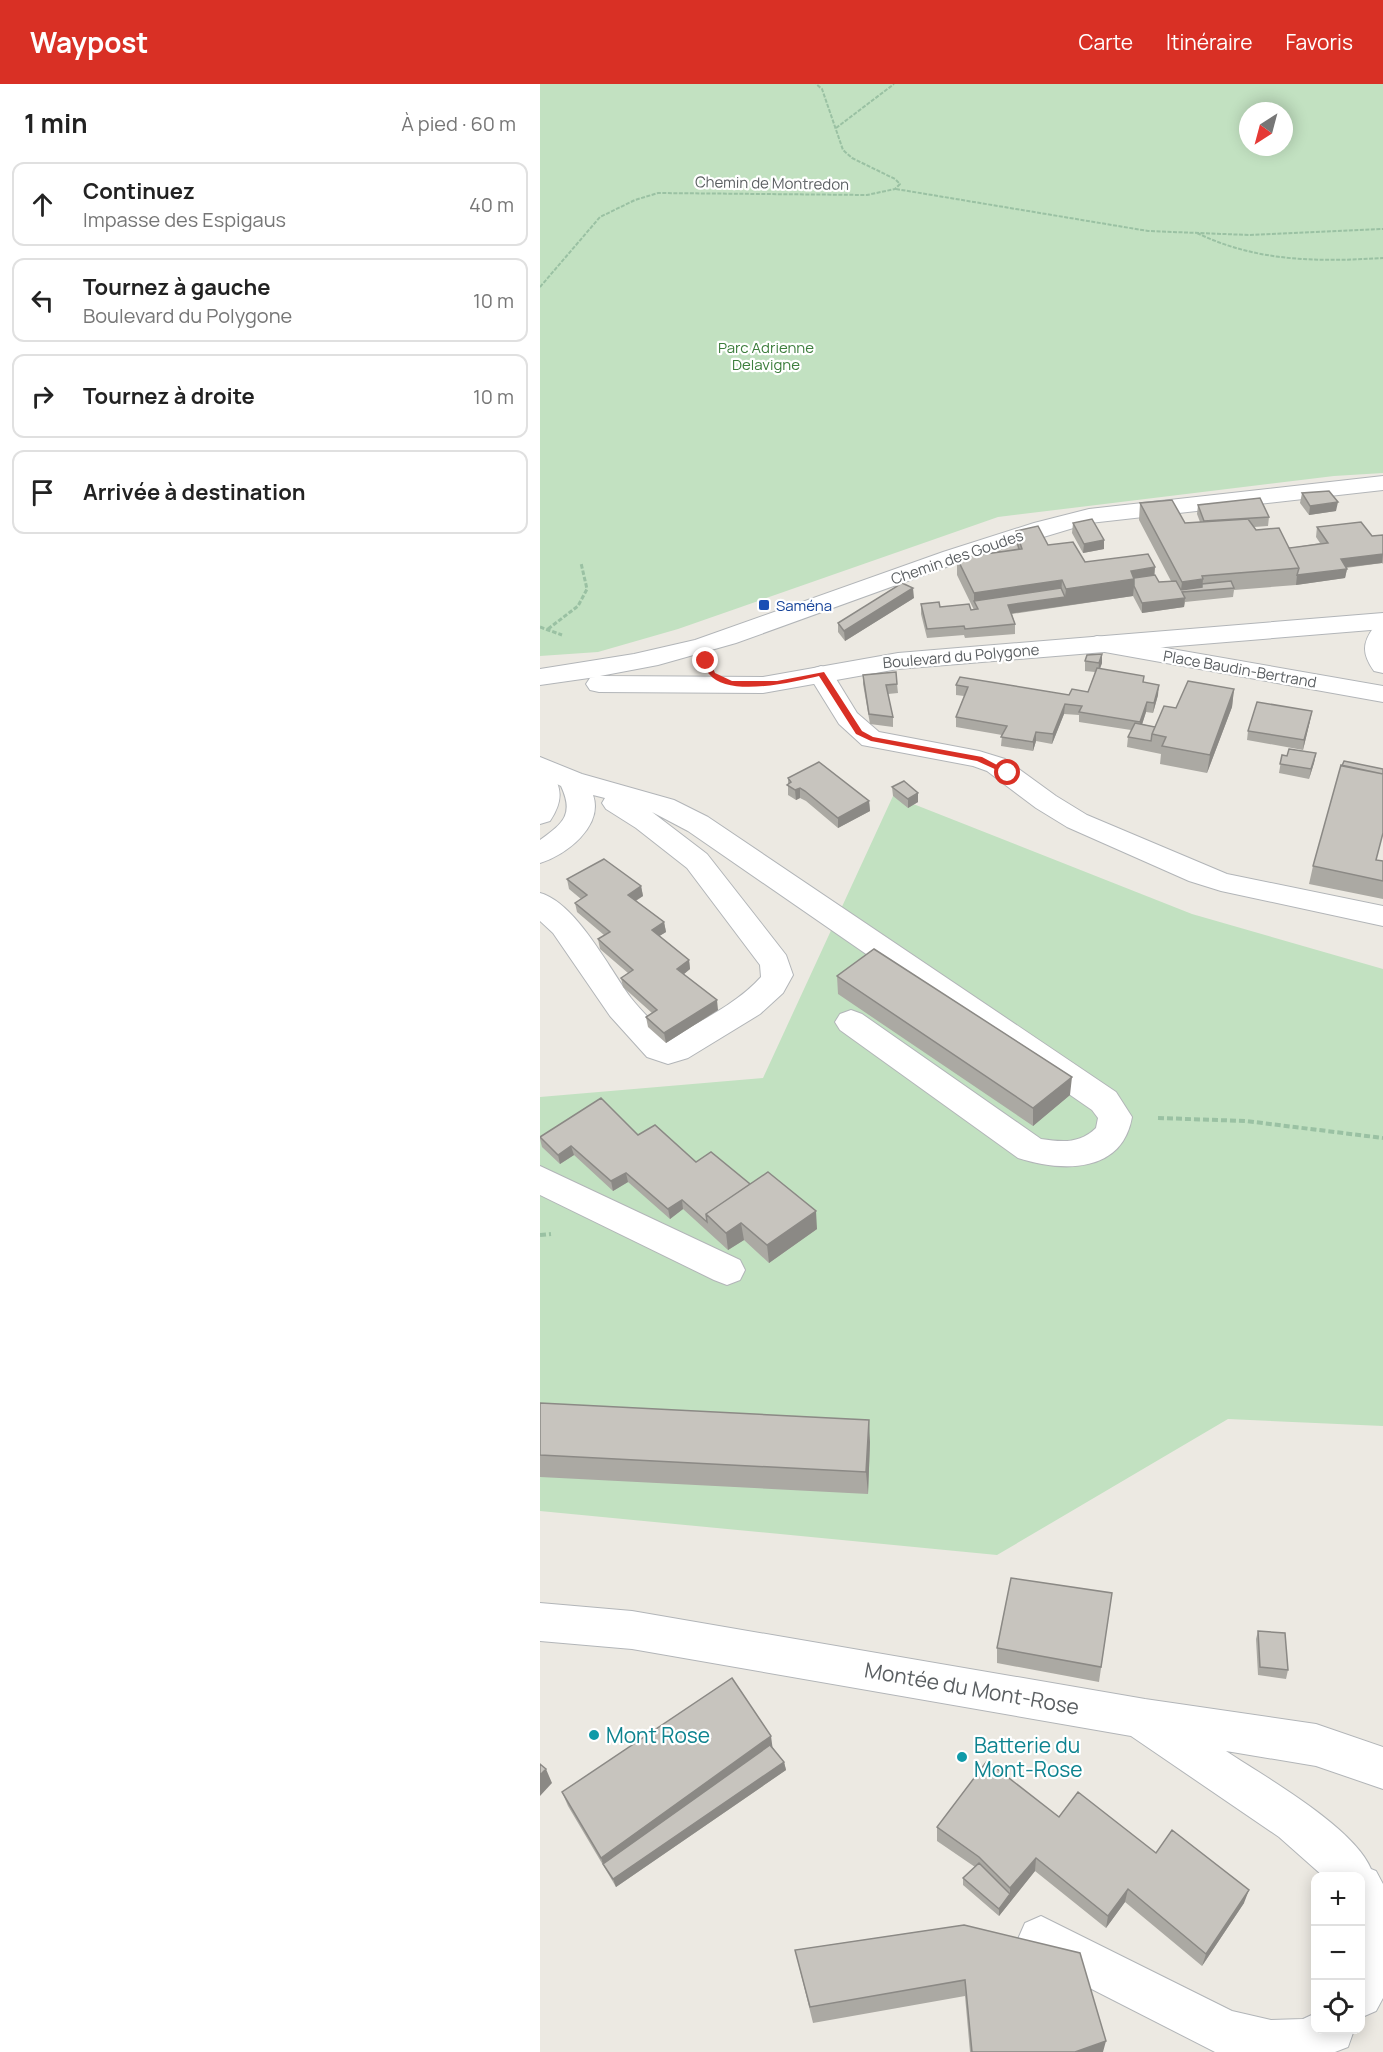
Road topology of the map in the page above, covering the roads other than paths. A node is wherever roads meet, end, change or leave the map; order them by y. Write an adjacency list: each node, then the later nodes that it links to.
1 (1383, 483): 4 (street, Chemin des Goudes)
2 (1383, 621): 5 (street, Boulevard du Polygone)
3 (1383, 632): 6 (street)
4 (727, 638): 8 (street, Chemin des Goudes); 9 (street)
5 (1097, 644): 7 (street, Boulevard du Polygone); 11 (street, Place Baudin-Bertrand)
6 (1383, 665)
7 (821, 674): 9 (street, Boulevard du Polygone); 18 (lane)
8 (540, 677)
9 (730, 683): 10 (street, Boulevard du Polygone)
10 (540, 685)
11 (1383, 694)
12 (540, 766): 14 (street)
13 (540, 774): 15 (lane)
14 (572, 780): 16 (street); 17 (street); 19 (street)
15 (540, 814)
16 (540, 854)
17 (540, 903)
18 (1383, 916)
19 (851, 1022)
20 (540, 1179): 21 (street)
21 (727, 1270)
22 (540, 1622): 23 (lane, Montée du Mont-Rose)
23 (1139, 1717): 24 (lane); 25 (lane, Montée du Mont-Rose)
24 (1383, 1768)
25 (1348, 1872)
26 (1365, 1894): 28 (lane)
27 (1041, 1939): 29 (lane)
28 (1365, 1987)
29 (1322, 2034)

